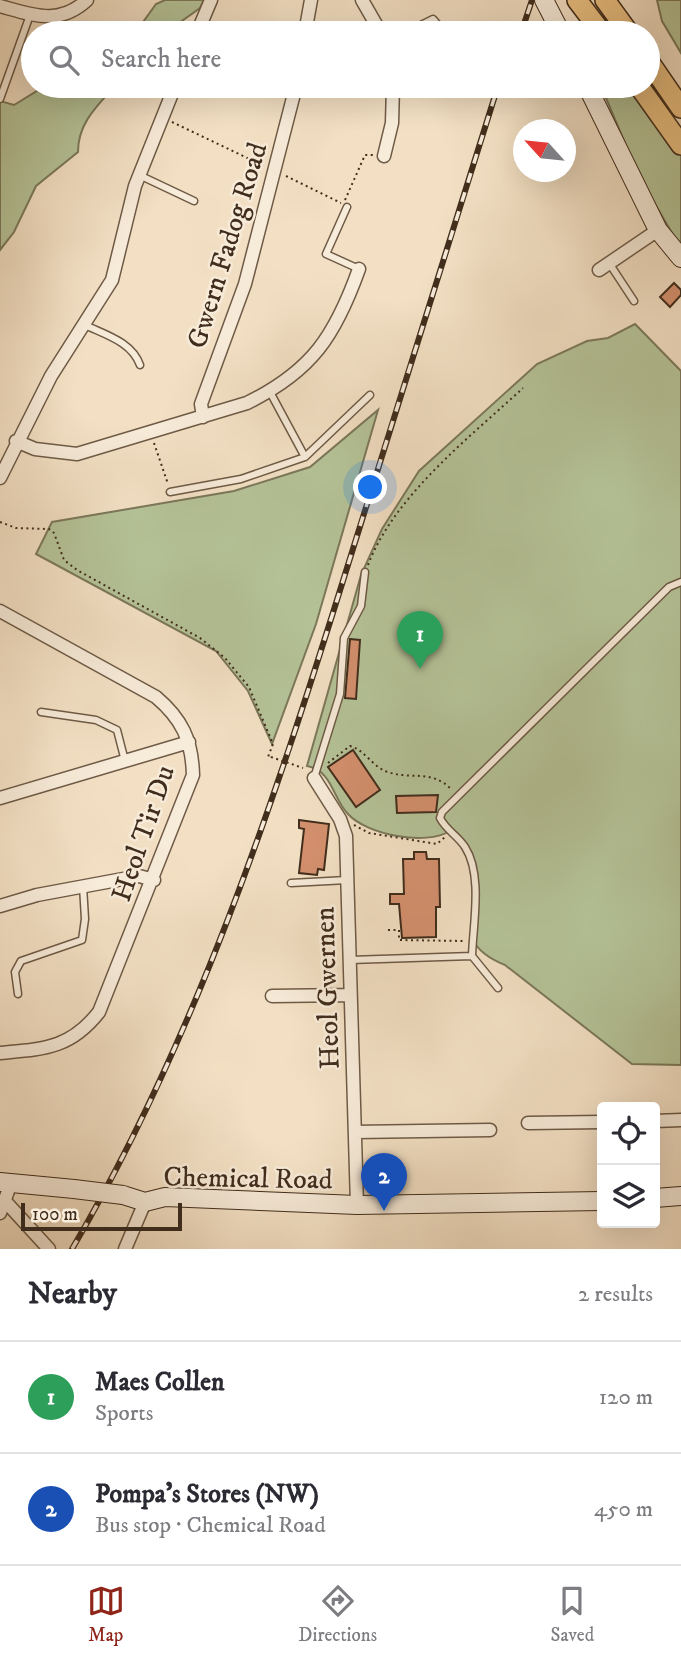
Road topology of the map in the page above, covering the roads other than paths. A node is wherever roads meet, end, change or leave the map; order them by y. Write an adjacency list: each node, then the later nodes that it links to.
1 (87, 0): 9 (street)
2 (211, 0): 11 (street)
3 (311, 0): 12 (street)
4 (362, 0): 13 (street)
5 (544, 0): 14 (street)
6 (577, 0): 15 (main road)
7 (605, 0): 16 (main road)
8 (0, 6): 9 (street)
9 (30, 15): 10 (lane)
10 (28, 21)
11 (202, 21)
12 (307, 21)
13 (374, 21)
14 (555, 21)
15 (593, 21)
16 (620, 21)
17 (21, 40): 24 (lane)
18 (660, 77): 25 (main road)
19 (170, 98): 28 (street)
20 (293, 98): 40 (street, Gwern Fadog Road)
21 (393, 98): 27 (street)
22 (593, 98): 31 (street)
23 (648, 98): 26 (main road)
24 (0, 99)
25 (681, 107)
26 (681, 145)
27 (384, 156)
28 (139, 175): 29 (lane); 36 (street)
29 (194, 201)
30 (346, 207): 34 (lane)
31 (658, 230): 32 (street); 33 (street)
32 (681, 258)
33 (604, 267): 35 (lane)
34 (359, 269): 38 (street)
35 (634, 301)
36 (84, 324): 37 (lane); 41 (street)
37 (140, 365)
38 (270, 392): 40 (street); 42 (lane)
39 (370, 395): 42 (lane)
40 (203, 417): 41 (street)
41 (16, 441): 43 (street)
42 (305, 457): 44 (lane)
43 (0, 478)
44 (170, 492)
45 (365, 572): 51 (lane)
46 (681, 582): 58 (lane)
47 (0, 611): 49 (street, Heol Tir Du)
48 (41, 712): 50 (lane)
49 (189, 742): 50 (street); 53 (street, Heol Tir Du)
50 (125, 761): 52 (street)
51 (317, 774): 54 (street, Heol Gwernen)
52 (0, 799)
53 (154, 880): 56 (street); 64 (street, Heol Tir Du)
54 (347, 880): 55 (lane); 59 (street, Heol Gwernen)
55 (291, 883)
56 (83, 886): 57 (street); 61 (lane)
57 (0, 906)
58 (472, 956): 59 (lane); 60 (lane)
59 (350, 960): 62 (street, Heol Gwernen)
60 (498, 988)
61 (18, 994)
62 (350, 995): 63 (street); 70 (street, Heol Gwernen)
63 (272, 996)
64 (0, 1053)
65 (681, 1120): 66 (street)
66 (660, 1121)
67 (597, 1122): 68 (street)
68 (528, 1123)
69 (490, 1130): 70 (street)
70 (355, 1132): 76 (street, Heol Gwernen)
71 (6, 1182): 75 (street, bridge); 77 (street)
72 (681, 1196): 73 (street)
73 (660, 1198)
74 (597, 1200): 76 (street, Chemical Road)
75 (145, 1202): 76 (street, Chemical Road); 79 (street)
76 (357, 1205)
77 (2, 1207): 78 (street)
78 (49, 1249)
79 (125, 1249)

